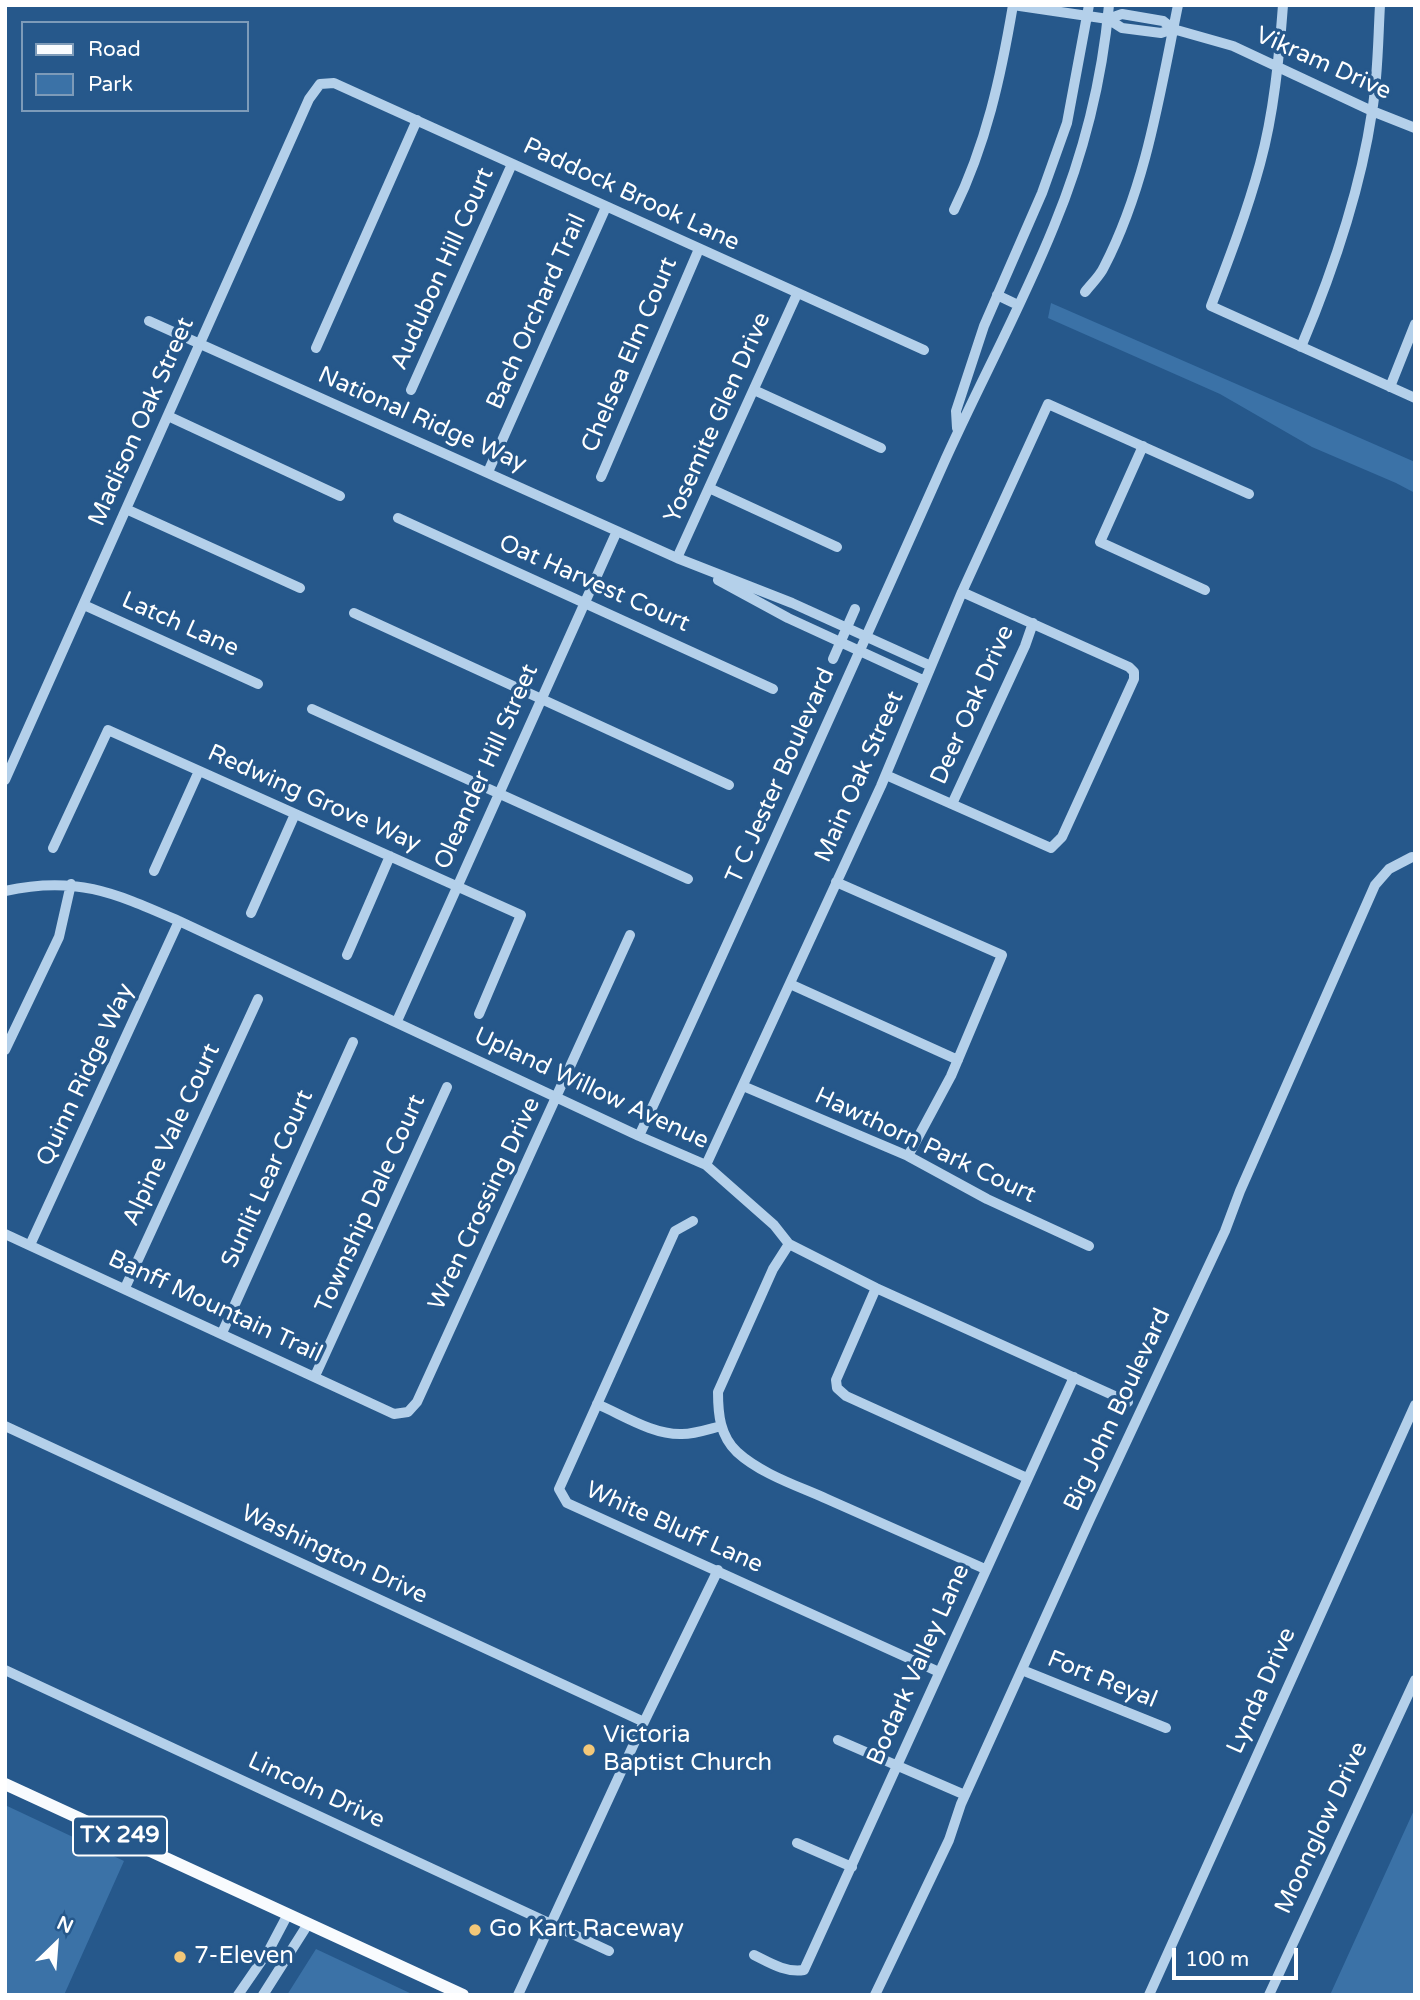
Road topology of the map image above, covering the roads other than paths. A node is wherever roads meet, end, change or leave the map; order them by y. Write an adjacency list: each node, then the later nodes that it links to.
1 (1013, 5): 7 (street, Vikram Drive); 17 (street)
2 (1089, 5): 7 (street, T C Jester Boulevard)
3 (1109, 5): 8 (street, T C Jester Boulevard)
4 (1178, 5): 9 (street)
5 (1283, 5): 10 (street)
6 (1380, 5): 12 (street)
7 (1088, 17): 8 (street, Vikram Drive); 21 (street, T C Jester Boulevard)
8 (1108, 19): 9 (street, Vikram Drive); 22 (street, T C Jester Boulevard)
9 (1173, 29): 10 (street, Vikram Drive); 19 (street)
10 (1278, 69): 12 (street, Vikram Drive); 26 (street)
11 (320, 84): 13 (street, Paddock Brook Lane); 25 (street, Madison Oak Street)
12 (1372, 111): 14 (street, Vikram Drive); 26 (street)
13 (416, 120): 15 (street, Paddock Brook Lane); 27 (street)
14 (1415, 128)
15 (512, 164): 16 (street, Paddock Brook Lane); 30 (street, Audubon Hill Court)
16 (606, 207): 18 (street, Paddock Brook Lane); 37 (street, Bach Orchard Trail)
17 (954, 210)
18 (699, 250): 20 (street, Paddock Brook Lane); 38 (street, Chelsea Elm Court)
19 (1085, 292)
20 (797, 294): 28 (street, Paddock Brook Lane); 31 (street, Yosemite Glen Drive)
21 (997, 295): 22 (street); 34 (street, T C Jester Boulevard)
22 (1018, 305): 34 (street, T C Jester Boulevard)
23 (149, 321): 25 (street, National Ridge Way)
24 (1415, 324): 29 (street)
25 (200, 344): 33 (street, Madison Oak Street); 37 (street, National Ridge Way)
26 (1301, 347): 29 (street)
27 (316, 348)
28 (924, 350)
29 (1390, 387): 32 (street)
30 (411, 390)
31 (754, 390): 36 (street); 39 (street, Yosemite Glen Drive)
32 (1415, 398)
33 (168, 416): 41 (street); 42 (street, Madison Oak Street)
34 (957, 432): 56 (street, T C Jester Boulevard)
35 (1143, 446): 40 (street); 48 (street); 49 (street, Main Oak Street)
36 (881, 448)
37 (488, 472): 44 (street, National Ridge Way)
38 (601, 477)
39 (709, 488): 45 (street); 46 (street, Yosemite Glen Drive)
40 (1249, 494)
41 (340, 496)
42 (126, 509): 47 (street); 51 (street, Madison Oak Street)
43 (398, 518): 50 (street, Oat Harvest Court)
44 (617, 531): 46 (street, National Ridge Way); 50 (street, Oleander Hill Street)
45 (837, 547)
46 (677, 558): 55 (street, National Ridge Way); 57 (street, National Ridge Way)
47 (300, 588)
48 (1205, 590)
49 (962, 592): 54 (street); 60 (street, Main Oak Street)
50 (585, 603): 63 (street, Oat Harvest Court); 64 (street, Oleander Hill Street)
51 (84, 604): 62 (street, Latch Lane); 68 (street, Madison Oak Street)
52 (855, 609): 55 (street, T C Jester Boulevard)
53 (354, 613): 64 (street)
54 (1033, 622): 71 (street, Deer Oak Drive); 71 (street)
55 (847, 628): 56 (street, National Ridge Way); 57 (street, T C Jester Boulevard)
56 (866, 637): 58 (street, T C Jester Boulevard); 60 (street, National Ridge Way)
57 (840, 642): 58 (street, National Ridge Way); 59 (street, T C Jester Boulevard)
58 (860, 651): 61 (street, National Ridge Way); 96 (street, T C Jester Boulevard)
59 (833, 659)
60 (932, 666): 61 (street, Main Oak Street)
61 (925, 681): 67 (street, Main Oak Street)
62 (258, 684)
63 (773, 689)
64 (542, 699): 69 (street); 70 (street, Oleander Hill Street)
65 (312, 709): 70 (street)
66 (199, 771): 72 (street, Redwing Grove Way); 73 (street, Redwing Grove Way); 76 (street)
67 (886, 775): 71 (street); 78 (street, Main Oak Street)
68 (5, 780)
69 (729, 785)
70 (499, 793): 77 (street); 80 (street, Oleander Hill Street)
71 (952, 804)
72 (295, 814): 74 (street, Redwing Grove Way); 82 (street)
73 (53, 848)
74 (390, 856): 80 (street, Redwing Grove Way); 85 (street)
75 (1412, 857): 119 (street, Big John Boulevard)
76 (154, 871)
77 (688, 879)
78 (836, 882): 86 (street, Main Oak Street); 92 (street)
79 (72, 884): 81 (street, Upland Willow Avenue); 83 (street, Upland Willow Avenue); 91 (street)
80 (456, 887): 88 (street, Redwing Grove Way); 89 (street, Oleander Hill Street)
81 (5, 891)
82 (251, 912)
83 (179, 922): 89 (street, Upland Willow Avenue); 102 (street, Quinn Ridge Way)
84 (630, 935): 95 (street, Wren Crossing Drive)
85 (347, 955)
86 (790, 984): 92 (street); 93 (street, Main Oak Street)
87 (258, 999): 104 (street, Alpine Vale Court)
88 (479, 1014)
89 (397, 1021): 95 (street, Upland Willow Avenue)
90 (353, 1042): 106 (street, Sunlit Lear Court)
91 (5, 1050)
92 (958, 1060): 97 (street)
93 (743, 1086): 97 (street, Hawthorn Park Court); 98 (street, Main Oak Street)
94 (447, 1087): 107 (street, Township Dale Court)
95 (556, 1098): 96 (street, Upland Willow Avenue); 112 (street, Wren Crossing Drive)
96 (639, 1136): 98 (street, Upland Willow Avenue)
97 (908, 1156): 103 (street, Hawthorn Park Court)
98 (706, 1165): 101 (street, Upland Willow Avenue)
99 (693, 1221): 110 (street, White Bluff Lane)
100 (5, 1234): 102 (street, Banff Mountain Trail)
101 (789, 1244): 105 (street, Upland Willow Avenue); 114 (street)
102 (30, 1245): 104 (street, Banff Mountain Trail)
103 (1089, 1246)
104 (125, 1288): 106 (street, Banff Mountain Trail)
105 (876, 1288): 108 (street, Upland Willow Avenue); 115 (street)
106 (222, 1333): 107 (street, Banff Mountain Trail)
107 (316, 1376): 112 (street, Banff Mountain Trail)
108 (1074, 1377): 109 (street, Upland Willow Avenue); 115 (street, Bodark Valley Lane)
109 (1128, 1402)
110 (597, 1404): 114 (street); 117 (street, White Bluff Lane)
111 (1415, 1405): 140 (street, Lynda Drive)
112 (408, 1412)
113 (5, 1426): 122 (street, Washington Drive)
114 (721, 1426): 116 (street)
115 (1027, 1478): 116 (street, Bodark Valley Lane)
116 (985, 1569): 120 (street, Bodark Valley Lane)
117 (718, 1570): 120 (street, White Bluff Lane); 122 (street)
118 (5, 1670): 132 (street, Lincoln Drive)
119 (1022, 1670): 123 (street, Fort Reyal); 127 (street, Big John Boulevard)
120 (939, 1672): 125 (street, Bodark Valley Lane)
121 (1415, 1680): 141 (street, Moonglow Drive)
122 (644, 1722): 132 (street)
123 (1166, 1728)
124 (838, 1740): 125 (street)
125 (897, 1765): 127 (street); 129 (street, Bodark Valley Lane)
126 (5, 1784): 130 (main road, TX 249)
127 (965, 1796): 139 (street, Big John Boulevard)
128 (797, 1843): 129 (street)
129 (852, 1867): 134 (street, Bodark Valley Lane)
130 (288, 1914): 131 (main road, TX 249); 135 (street)
131 (308, 1924): 136 (street); 137 (main road, TX 249)
132 (551, 1924): 133 (street, Lincoln Drive); 138 (street)
133 (609, 1951)
134 (754, 1955)
135 (238, 1995)
136 (263, 1995)
137 (463, 1995)
138 (518, 1995)
139 (875, 1995)
140 (1149, 1995)
141 (1269, 1995)

